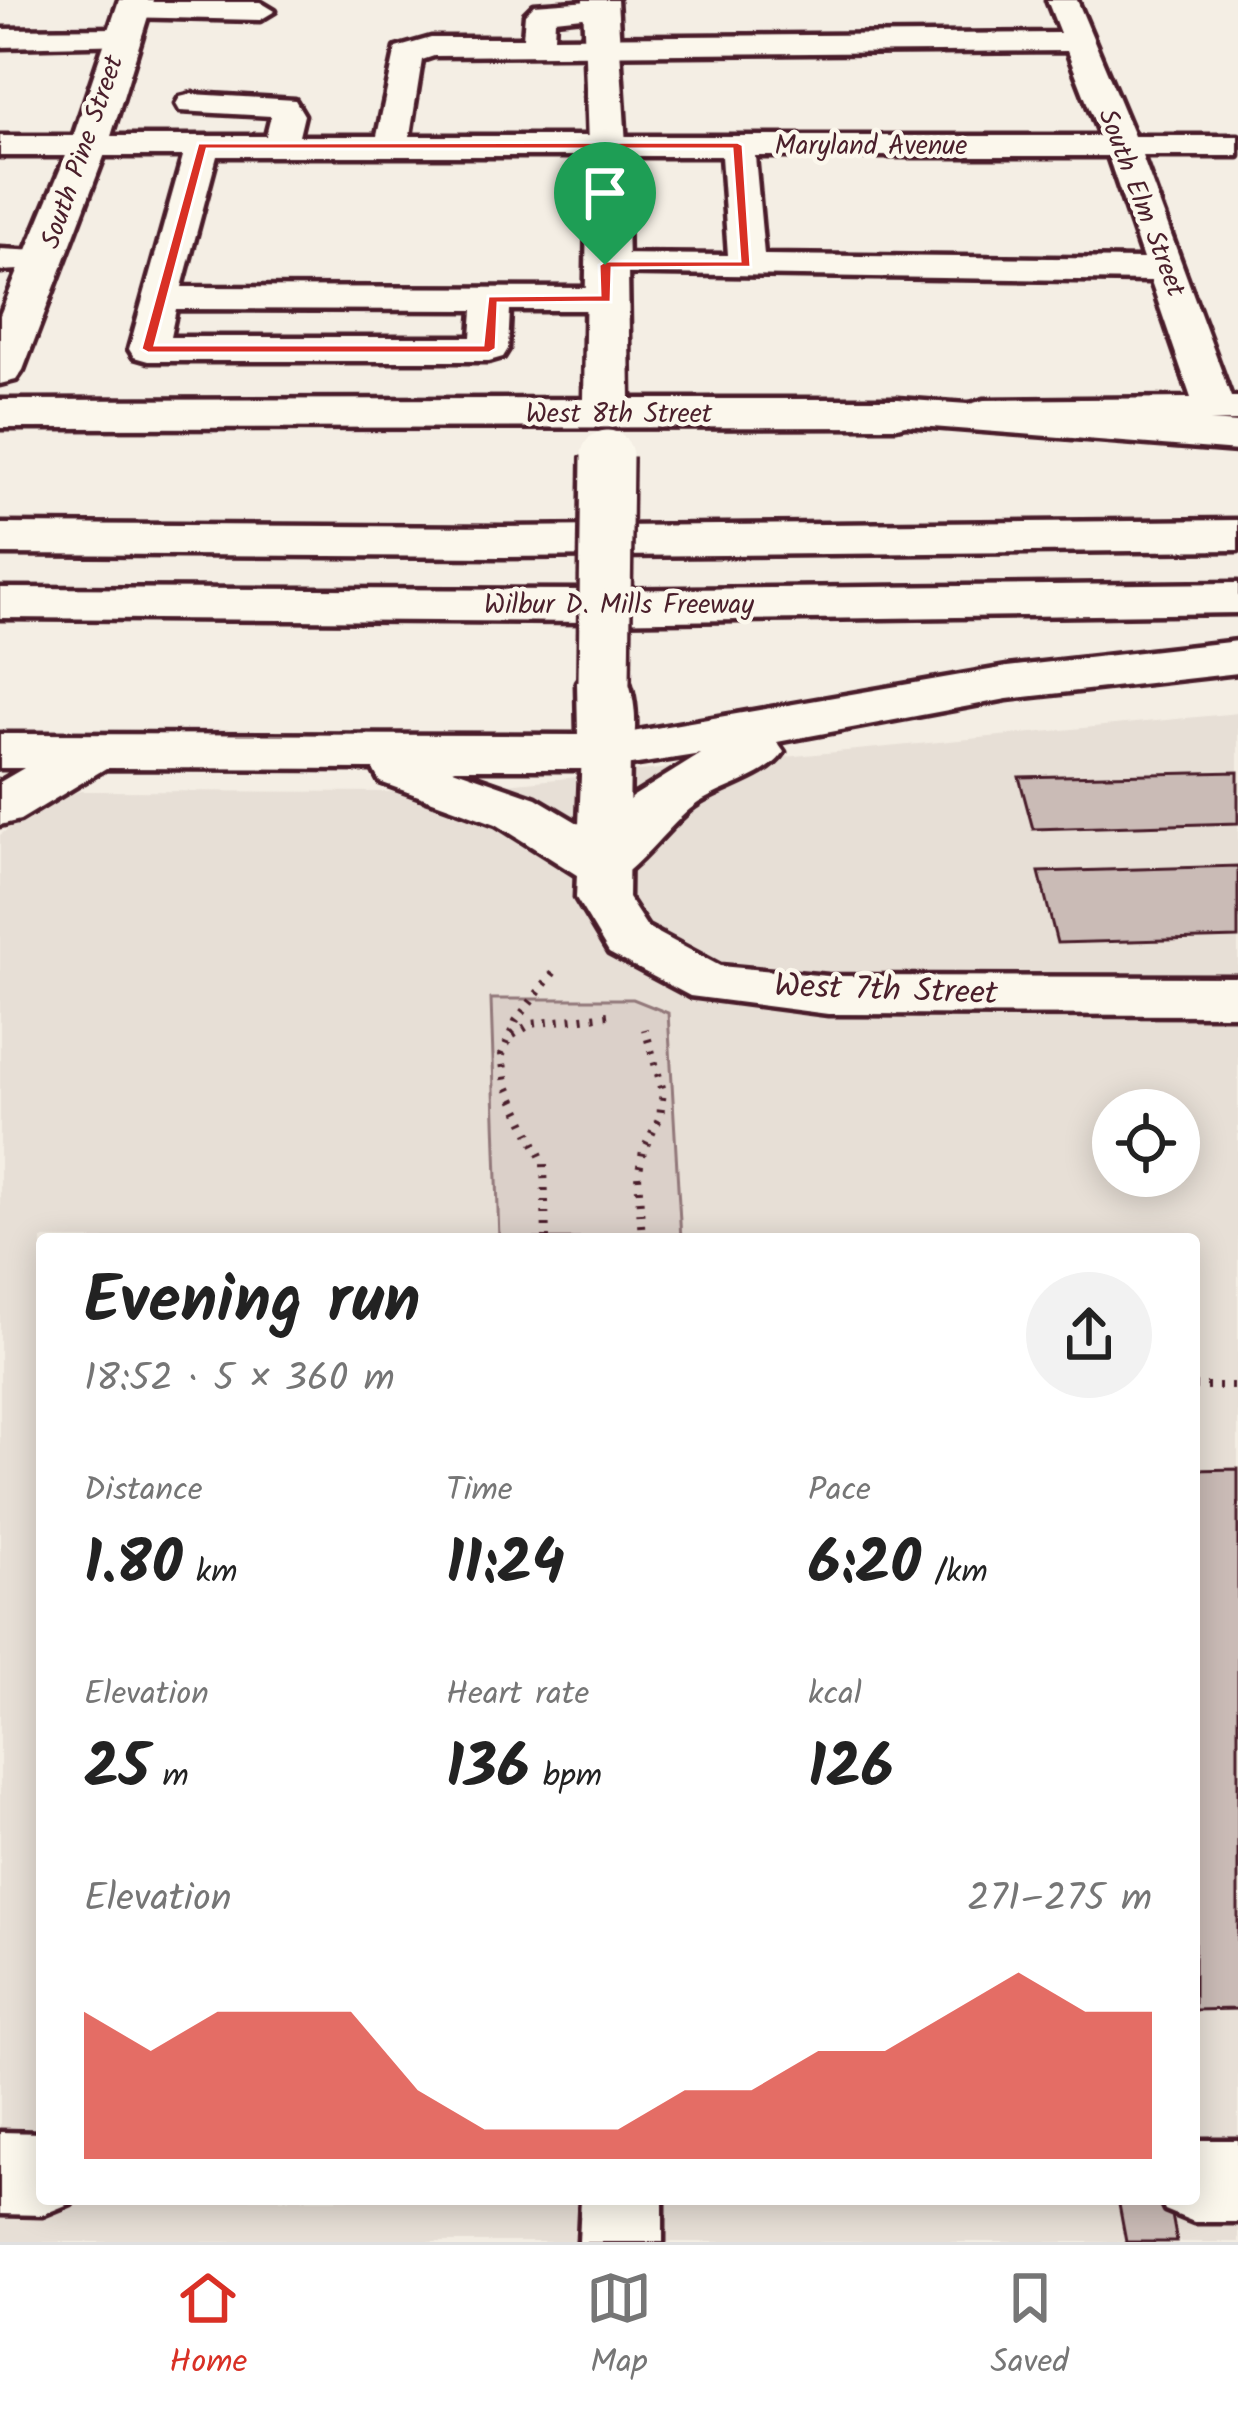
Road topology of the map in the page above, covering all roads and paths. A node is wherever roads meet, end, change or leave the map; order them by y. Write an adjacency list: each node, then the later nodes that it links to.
1 (1062, 0): 6 (street, South Elm Street)
2 (260, 11): 3 (street)
3 (131, 16): 5 (street); 12 (main road, South Pine Street)
4 (600, 17): 6 (street); 9 (main road); 14 (street)
5 (0, 38)
6 (1078, 42): 15 (street, South Elm Street)
7 (192, 104): 13 (street)
8 (202, 145): 12 (street, Maryland Avenue); 13 (street, Maryland Avenue); 22 (street)
9 (607, 145): 10 (street, Maryland Avenue); 14 (street, Maryland Avenue); 21 (main road)
10 (737, 145): 15 (street, Maryland Avenue); 19 (street)
11 (0, 146): 12 (street, Maryland Avenue)
12 (88, 146): 18 (main road, South Pine Street)
13 (280, 146): 14 (street, Maryland Avenue)
14 (392, 146)
15 (1121, 146): 16 (street, Maryland Avenue); 20 (street, South Elm Street)
16 (1238, 146)
17 (0, 260): 18 (street)
18 (45, 260): 24 (main road, South Pine Street)
19 (747, 264): 20 (street); 21 (street)
20 (1167, 270): 27 (street, South Elm Street)
21 (606, 282): 23 (street); 28 (main road)
22 (160, 298): 23 (street); 23 (street)
23 (492, 299)
24 (14, 301): 25 (main road, South Pine Street)
25 (0, 370)
26 (0, 414): 28 (main road, West 8th Street)
27 (1230, 418): 28 (main road, West 8th Street)
28 (607, 435): 38 (main road, bridge)
29 (1238, 535): 30 (main road, Wilbur D. Mills Freeway)
30 (0, 539)
31 (1238, 598): 32 (main road, Wilbur D. Mills Freeway)
32 (0, 603)
33 (1238, 657): 34 (main road)
34 (872, 710): 38 (main road); 40 (main road)
35 (98, 749): 36 (main road); 37 (main road); 39 (main road)
36 (333, 751): 38 (main road); 40 (main road)
37 (0, 752)
38 (606, 752): 40 (street, West 7th Street)
39 (0, 807)
40 (602, 863): 42 (street, West 7th Street)
41 (556, 969): 45 (path)
42 (1238, 996)
43 (608, 1015): 45 (path)
44 (644, 1029): 47 (path)
45 (506, 1038): 46 (path)
46 (546, 1233)
47 (641, 1233)
48 (1238, 1386): 49 (path)
49 (1200, 1387)
50 (0, 2174): 51 (street)
51 (36, 2174)
52 (1200, 2181): 53 (street)
53 (1238, 2181)
54 (622, 2205): 55 (street)
55 (621, 2242)

